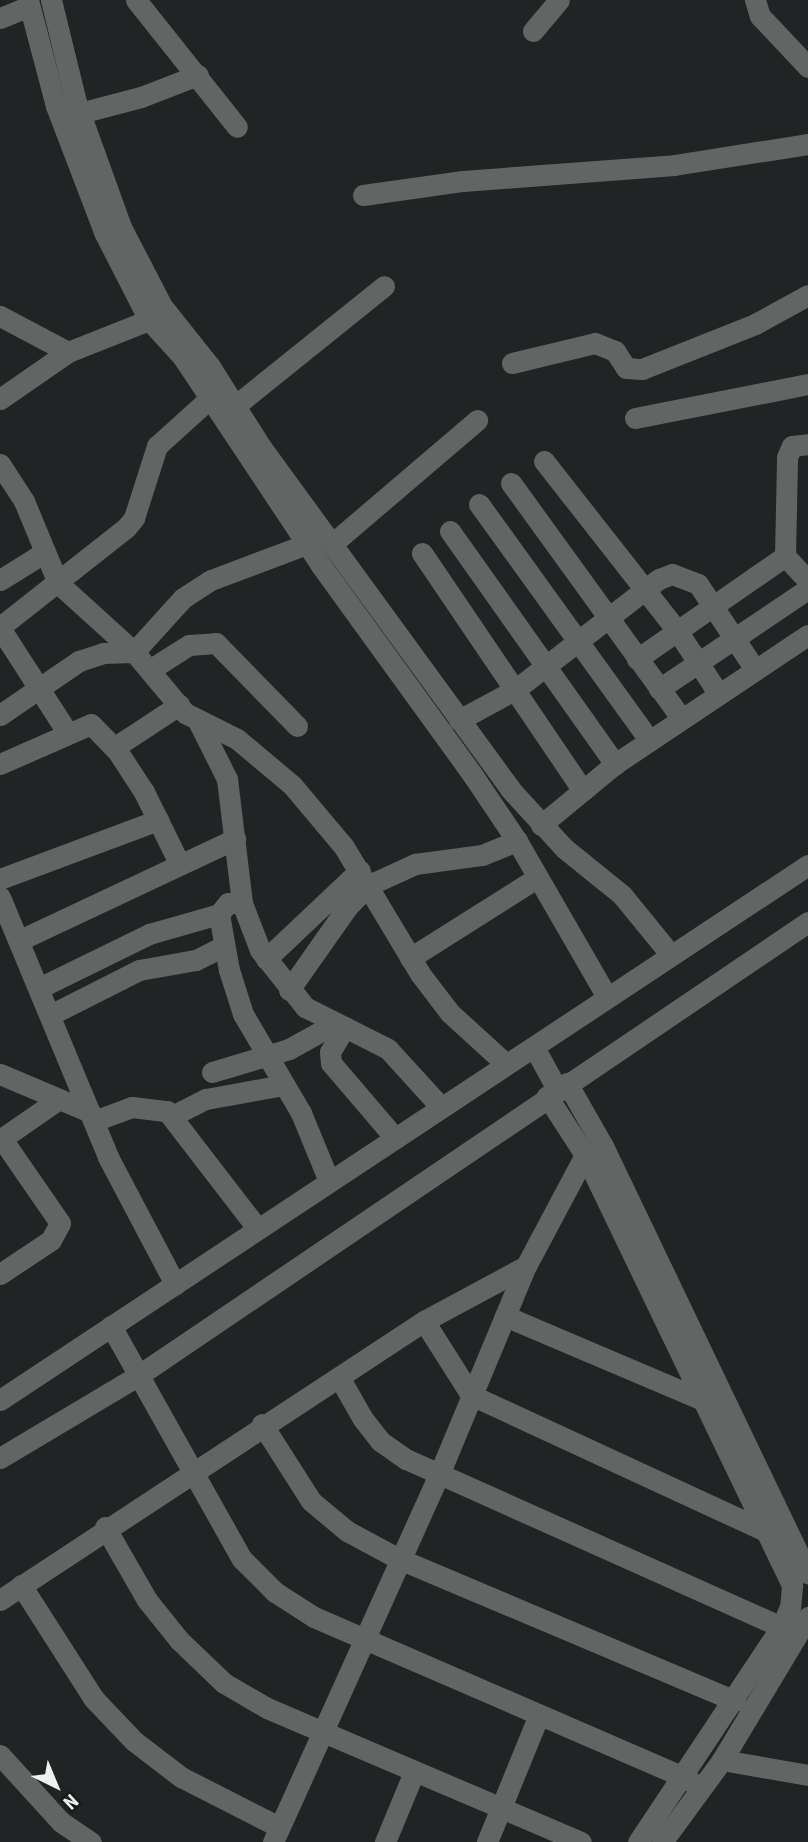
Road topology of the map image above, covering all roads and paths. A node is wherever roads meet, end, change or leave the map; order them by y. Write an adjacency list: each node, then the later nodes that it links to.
1 (51, 0): 10 (street)
2 (136, 0): 9 (street)
3 (559, 0): 7 (street)
4 (755, 0): 8 (street)
5 (28, 3): 6 (street); 17 (street)
6 (0, 18)
7 (533, 31)
8 (808, 67)
9 (198, 75): 10 (street); 11 (street)
10 (80, 113): 22 (street)
11 (237, 127)
12 (808, 144): 13 (street)
13 (363, 195)
14 (384, 286): 22 (street)
15 (808, 295): 19 (street)
16 (0, 316): 18 (street)
17 (149, 320): 18 (street); 22 (street)
18 (68, 352): 21 (street)
19 (512, 363)
20 (808, 384): 23 (street)
21 (0, 399)
22 (224, 410): 31 (street); 32 (street); 38 (street)
23 (635, 418)
24 (477, 420): 32 (street)
25 (808, 444): 35 (street)
26 (544, 461): 40 (street)
27 (0, 464): 33 (street)
28 (511, 483): 42 (street)
29 (479, 504): 47 (street)
30 (450, 531): 51 (street)
31 (307, 544): 48 (street); 73 (street)
32 (332, 544): 61 (street)
33 (45, 552): 36 (street); 38 (street)
34 (422, 553): 55 (street)
35 (785, 556): 37 (street); 41 (street)
36 (0, 580)
37 (808, 581)
38 (58, 583): 43 (street); 48 (street)
39 (808, 589): 46 (street)
40 (644, 590): 41 (street); 42 (street); 44 (street)
41 (714, 607): 44 (street); 46 (street)
42 (608, 617): 47 (street); 49 (street)
43 (0, 628): 54 (street)
44 (678, 632): 49 (street); 50 (street)
45 (808, 635): 52 (street)
46 (734, 637): 50 (street); 52 (street)
47 (578, 641): 51 (street); 65 (street)
48 (134, 652): 53 (street); 54 (street)
49 (637, 659): 56 (street)
50 (698, 662): 56 (street); 57 (street)
51 (547, 667): 55 (street); 68 (street)
52 (754, 668): 57 (street)
53 (151, 669): 58 (street); 63 (street)
54 (38, 689): 59 (street); 64 (street)
55 (516, 689): 61 (street); 69 (street)
56 (659, 689): 60 (street)
57 (718, 693): 60 (street)
58 (179, 705): 62 (street); 66 (street)
59 (0, 715)
60 (681, 718): 65 (street)
61 (459, 720): 71 (street)
62 (199, 723): 72 (street); 76 (street)
63 (296, 726)
64 (67, 732): 66 (street); 67 (street)
65 (649, 740): 68 (street)
66 (115, 747): 70 (street)
67 (0, 764)
68 (615, 764): 69 (street)
69 (583, 790): 71 (street)
70 (158, 820): 74 (street); 78 (street)
71 (541, 825): 85 (street)
72 (235, 839): 74 (street); 80 (street)
73 (517, 841): 76 (street); 77 (street)
74 (180, 865): 83 (street)
75 (808, 865): 85 (street)
76 (365, 877): 86 (street); 87 (street); 89 (street)
77 (538, 877): 86 (street); 90 (street)
78 (0, 879)
79 (0, 897): 83 (street)
80 (242, 903): 81 (street); 87 (street)
81 (219, 914): 84 (street); 88 (street)
82 (808, 922): 99 (street)
83 (20, 940): 88 (street)
84 (222, 947): 91 (street); 94 (street)
85 (671, 955): 90 (street)
86 (410, 958): 95 (street)
87 (266, 959): 89 (street)
88 (39, 988): 91 (street)
89 (289, 990): 92 (street)
90 (607, 998): 93 (street)
91 (50, 1015): 103 (street)
92 (340, 1025): 94 (street); 101 (street); 104 (street)
93 (534, 1047): 95 (street); 99 (street)
94 (266, 1058): 96 (street); 98 (street)
95 (506, 1064): 101 (street)
96 (212, 1072)
97 (0, 1074): 100 (street)
98 (284, 1085): 102 (street); 107 (street)
99 (557, 1089): 106 (street); 115 (street); 127 (street)
100 (59, 1099): 103 (street); 105 (street)
101 (441, 1107): 104 (street)
102 (172, 1116): 103 (street); 108 (street)
103 (92, 1117): 111 (street)
104 (395, 1138): 107 (street)
105 (1, 1140): 110 (street)
106 (585, 1155): 109 (street); 118 (street)
107 (329, 1181): 108 (street)
108 (258, 1229): 111 (street)
109 (526, 1266): 112 (street); 113 (street)
110 (0, 1275)
111 (175, 1284): 114 (street)
112 (505, 1316): 117 (street); 118 (street)
113 (424, 1321): 116 (street); 117 (street)
114 (111, 1326): 115 (street); 119 (street)
115 (139, 1375): 121 (street); 122 (street)
116 (339, 1377): 120 (street); 123 (street)
117 (471, 1395): 123 (street); 125 (street)
118 (698, 1398): 125 (street)
119 (0, 1400)
120 (262, 1424): 122 (street); 126 (street)
121 (0, 1458)
122 (194, 1470): 124 (street); 131 (street)
123 (438, 1477): 126 (street); 130 (street)
124 (104, 1527): 128 (street); 134 (street)
125 (766, 1531): 130 (street)
126 (397, 1558): 131 (street); 132 (street)
127 (808, 1573)
128 (21, 1586): 129 (street); 141 (street)
129 (0, 1600)
130 (797, 1624): 132 (street); 136 (street)
131 (363, 1639): 133 (street); 134 (street)
132 (735, 1701): 139 (street)
133 (538, 1717): 139 (street); 140 (street)
134 (322, 1733): 137 (street); 141 (street)
135 (0, 1755): 143 (street)
136 (722, 1759): 138 (street); 139 (street)
137 (414, 1772): 140 (street); 144 (street)
138 (808, 1775)
139 (692, 1783): 142 (street); 147 (street)
140 (503, 1808): 145 (street); 146 (street)
141 (276, 1835)
142 (670, 1838)
143 (91, 1842)
144 (384, 1842)
145 (487, 1842)
146 (581, 1842)
147 (638, 1842)

